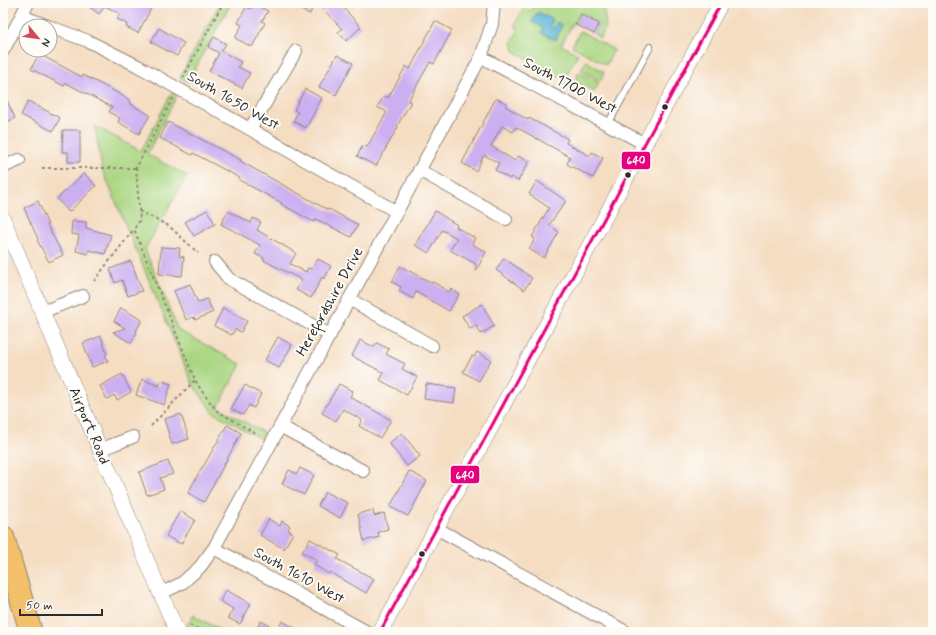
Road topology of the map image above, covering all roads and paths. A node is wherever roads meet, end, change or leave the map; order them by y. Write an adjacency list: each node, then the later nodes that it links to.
1 (28, 3): 5 (street)
2 (223, 3): 12 (path)
3 (494, 3): 11 (street, Herefordshire Drive)
4 (721, 3): 16 (street)
5 (22, 16): 6 (street, South 1650 West); 9 (street)
6 (27, 18)
7 (58, 29): 15 (street, South 1650 West)
8 (650, 47): 14 (lane)
9 (3, 51)
10 (296, 51): 15 (street)
11 (481, 57): 14 (street, South 1700 West); 21 (street, Herefordshire Drive)
12 (183, 78)
13 (174, 95): 20 (path)
14 (608, 124): 16 (street, South 1700 West)
15 (250, 129): 23 (street, South 1650 West)
16 (645, 144): 42 (street)
17 (20, 160): 18 (street)
18 (3, 167)
19 (42, 168): 20 (path)
20 (136, 168): 22 (path)
21 (419, 170): 23 (street, Herefordshire Drive); 25 (street)
22 (139, 211): 26 (path); 27 (path)
23 (396, 212): 31 (street, Herefordshire Drive)
24 (3, 219): 32 (street, Airport Road)
25 (506, 219)
26 (134, 229): 29 (path); 35 (path)
27 (198, 253)
28 (215, 262): 33 (street)
29 (94, 281)
30 (83, 296): 32 (street)
31 (349, 300): 33 (street, Herefordshire Drive); 34 (street)
32 (42, 312): 40 (street, Airport Road)
33 (330, 335): 37 (street, Herefordshire Drive)
34 (432, 346)
35 (195, 380): 36 (path); 38 (path)
36 (151, 426)
37 (280, 426): 41 (street); 44 (street, Herefordshire Drive)
38 (255, 433)
39 (133, 437): 40 (street)
40 (99, 450): 45 (street, Airport Road)
41 (363, 471)
42 (436, 528): 51 (street); 52 (street)
43 (3, 537): 47 (highway)
44 (214, 548): 45 (street, Herefordshire Drive); 50 (street, South 1610 West)
45 (160, 594): 48 (street, Airport Road)
46 (190, 625): 49 (path)
47 (31, 632)
48 (176, 632)
49 (204, 632)
50 (367, 632)
51 (380, 632)
52 (626, 632)

